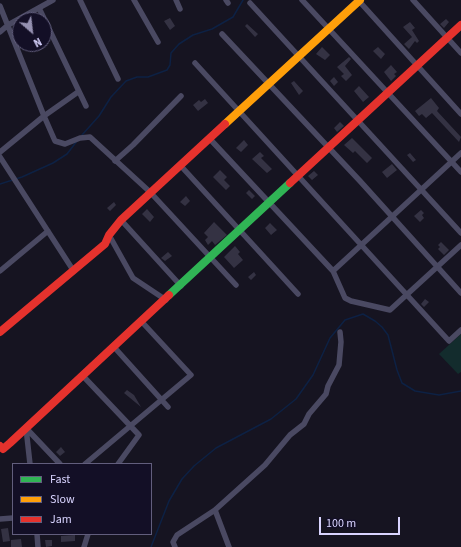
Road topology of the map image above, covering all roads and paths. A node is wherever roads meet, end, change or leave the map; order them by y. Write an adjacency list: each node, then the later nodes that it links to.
1 (54, 0): 10 (street)
2 (80, 0): 23 (street)
3 (134, 0): 18 (street)
4 (176, 0): 11 (street)
5 (302, 0): 14 (street)
6 (359, 0): 14 (street); 22 (street)
7 (413, 0): 17 (street)
8 (250, 3): 20 (street)
9 (0, 6): 12 (street)
10 (40, 8): 12 (street); 25 (street)
11 (180, 9)
12 (8, 25): 15 (street); 31 (street)
13 (461, 25): 17 (street)
14 (329, 28): 20 (street); 26 (street)
15 (0, 32)
16 (222, 34): 24 (street)
17 (448, 38): 19 (street); 22 (street)
18 (158, 42)
19 (461, 53)
20 (299, 56): 24 (street); 32 (street)
21 (195, 63): 29 (street)
22 (417, 66): 26 (street); 30 (street)
23 (118, 79)
24 (269, 83): 29 (street); 34 (street)
25 (78, 92): 28 (street); 31 (street)
26 (388, 93): 32 (street); 39 (street)
27 (181, 96): 38 (street)
28 (86, 106)
29 (238, 111): 33 (street); 42 (street)
30 (461, 114)
31 (44, 116): 35 (street); 38 (street)
32 (359, 120): 34 (street); 43 (street)
33 (209, 138): 40 (street); 45 (street)
34 (329, 148): 42 (street); 46 (street)
35 (0, 152)
36 (461, 153): 39 (street)
37 (0, 157): 48 (street)
38 (115, 161): 44 (street)
39 (452, 162): 41 (street); 43 (street)
40 (180, 166): 44 (street); 49 (street)
41 (461, 172)
42 (299, 176): 45 (street); 52 (street)
43 (422, 189): 46 (street); 50 (street)
44 (150, 192): 47 (street); 54 (street)
45 (270, 204): 49 (street); 58 (street)
46 (392, 216): 52 (street); 55 (street)
47 (121, 220): 51 (street); 60 (street)
48 (48, 231): 56 (street); 57 (street)
49 (240, 232): 54 (street); 62 (street)
50 (461, 233)
51 (109, 235): 56 (street); 64 (street)
52 (362, 244): 58 (street); 63 (street)
53 (461, 245): 55 (street)
54 (211, 259): 59 (street); 60 (street)
55 (437, 267): 61 (street); 63 (street)
56 (73, 270): 67 (street)
57 (0, 271)
58 (333, 271): 63 (street)
59 (236, 285)
60 (181, 286): 64 (street)
61 (461, 293)
62 (298, 294)
63 (407, 294): 66 (street)
64 (166, 300): 65 (street)
65 (142, 322): 69 (street); 71 (street)
66 (461, 330)
67 (0, 332)
68 (340, 332): 80 (street)
69 (114, 347): 70 (street); 71 (street)
70 (83, 376): 73 (street); 74 (street)
71 (162, 401): 72 (street); 73 (street)
72 (168, 407)
73 (131, 427): 78 (street); 79 (street)
74 (26, 428): 75 (street); 76 (street); 77 (street)
75 (0, 446)
76 (30, 463)
77 (59, 463)
78 (86, 463)
79 (119, 463)
80 (215, 510): 87 (street); 88 (street)
81 (12, 518): 82 (street)
82 (0, 519)
83 (37, 535): 85 (street)
84 (88, 535): 86 (street)
85 (38, 547)
86 (84, 547)
87 (175, 547)
88 (230, 547)

